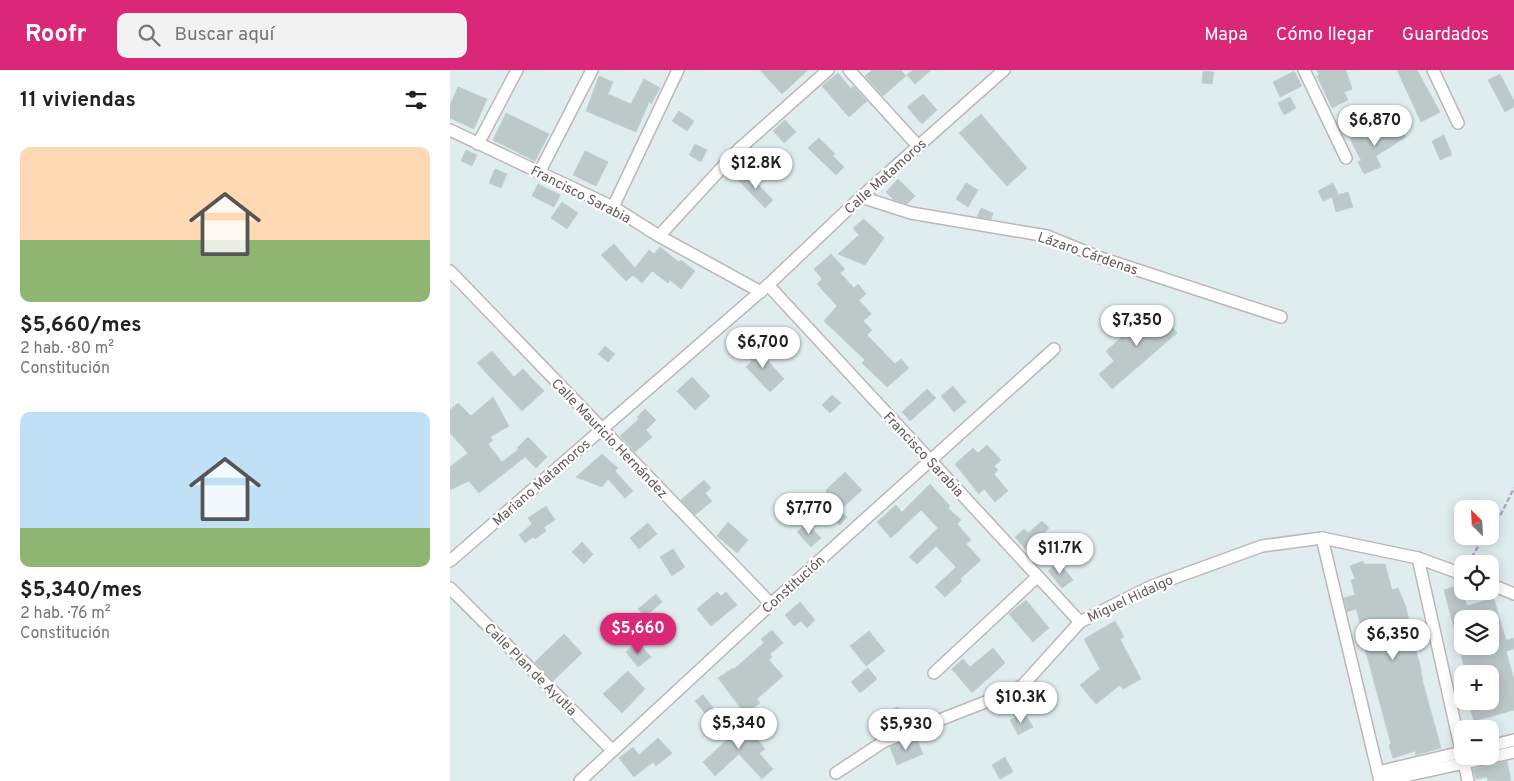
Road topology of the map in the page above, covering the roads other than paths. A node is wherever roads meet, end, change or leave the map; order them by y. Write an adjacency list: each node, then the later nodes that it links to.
1 (516, 70): 11 (street)
2 (592, 70): 14 (street)
3 (678, 70): 16 (street)
4 (828, 70): 17 (street)
5 (849, 70): 12 (street)
6 (1004, 70): 12 (street, Calle Matamoros)
7 (1304, 70): 13 (street)
8 (1433, 70): 9 (street)
9 (1458, 123)
10 (450, 130): 11 (street, Francisco Sarabia)
11 (478, 144): 14 (street, Francisco Sarabia)
12 (918, 146): 15 (street, Calle Matamoros)
13 (1346, 158)
14 (539, 172): 16 (street, Francisco Sarabia)
15 (861, 197): 19 (street, Calle Matamoros); 20 (street, Lázaro Cárdenas)
16 (614, 207): 17 (street, Francisco Sarabia)
17 (659, 236): 19 (street, Francisco Sarabia)
18 (450, 271): 22 (street, Calle Mauricio Hernández)
19 (765, 289): 22 (street, Mariano Matamoros); 23 (street, Francisco Sarabia)
20 (1281, 316)
21 (1054, 349): 23 (street, Constitución)
22 (602, 430): 26 (street, Mariano Matamoros); 32 (street, Calle Mauricio Hernández)
23 (931, 461): 28 (street, Francisco Sarabia); 32 (street, Constitución)
24 (1322, 538): 25 (street, Miguel Hidalgo); 33 (street, Miguel Hidalgo); 44 (street)
25 (1418, 558): 27 (street, Miguel Hidalgo); 35 (street)
26 (450, 561)
27 (1454, 571)
28 (1037, 577): 33 (street, Francisco Sarabia); 34 (street)
29 (450, 588): 38 (street, Calle Plan de Ayutla)
30 (1499, 588): 31 (street)
31 (1514, 595)
32 (771, 604): 38 (street, Constitución)
33 (1080, 622): 43 (street, Miguel Hidalgo)
34 (934, 673)
35 (1455, 720)
36 (1514, 740): 37 (street)
37 (1499, 744)
38 (612, 750): 45 (street, Constitución)
39 (1514, 752): 40 (street)
40 (1499, 753)
41 (1454, 758): 44 (street)
42 (1465, 765): 46 (street)
43 (836, 773)
44 (1380, 778)
45 (580, 781)
46 (1468, 781)

